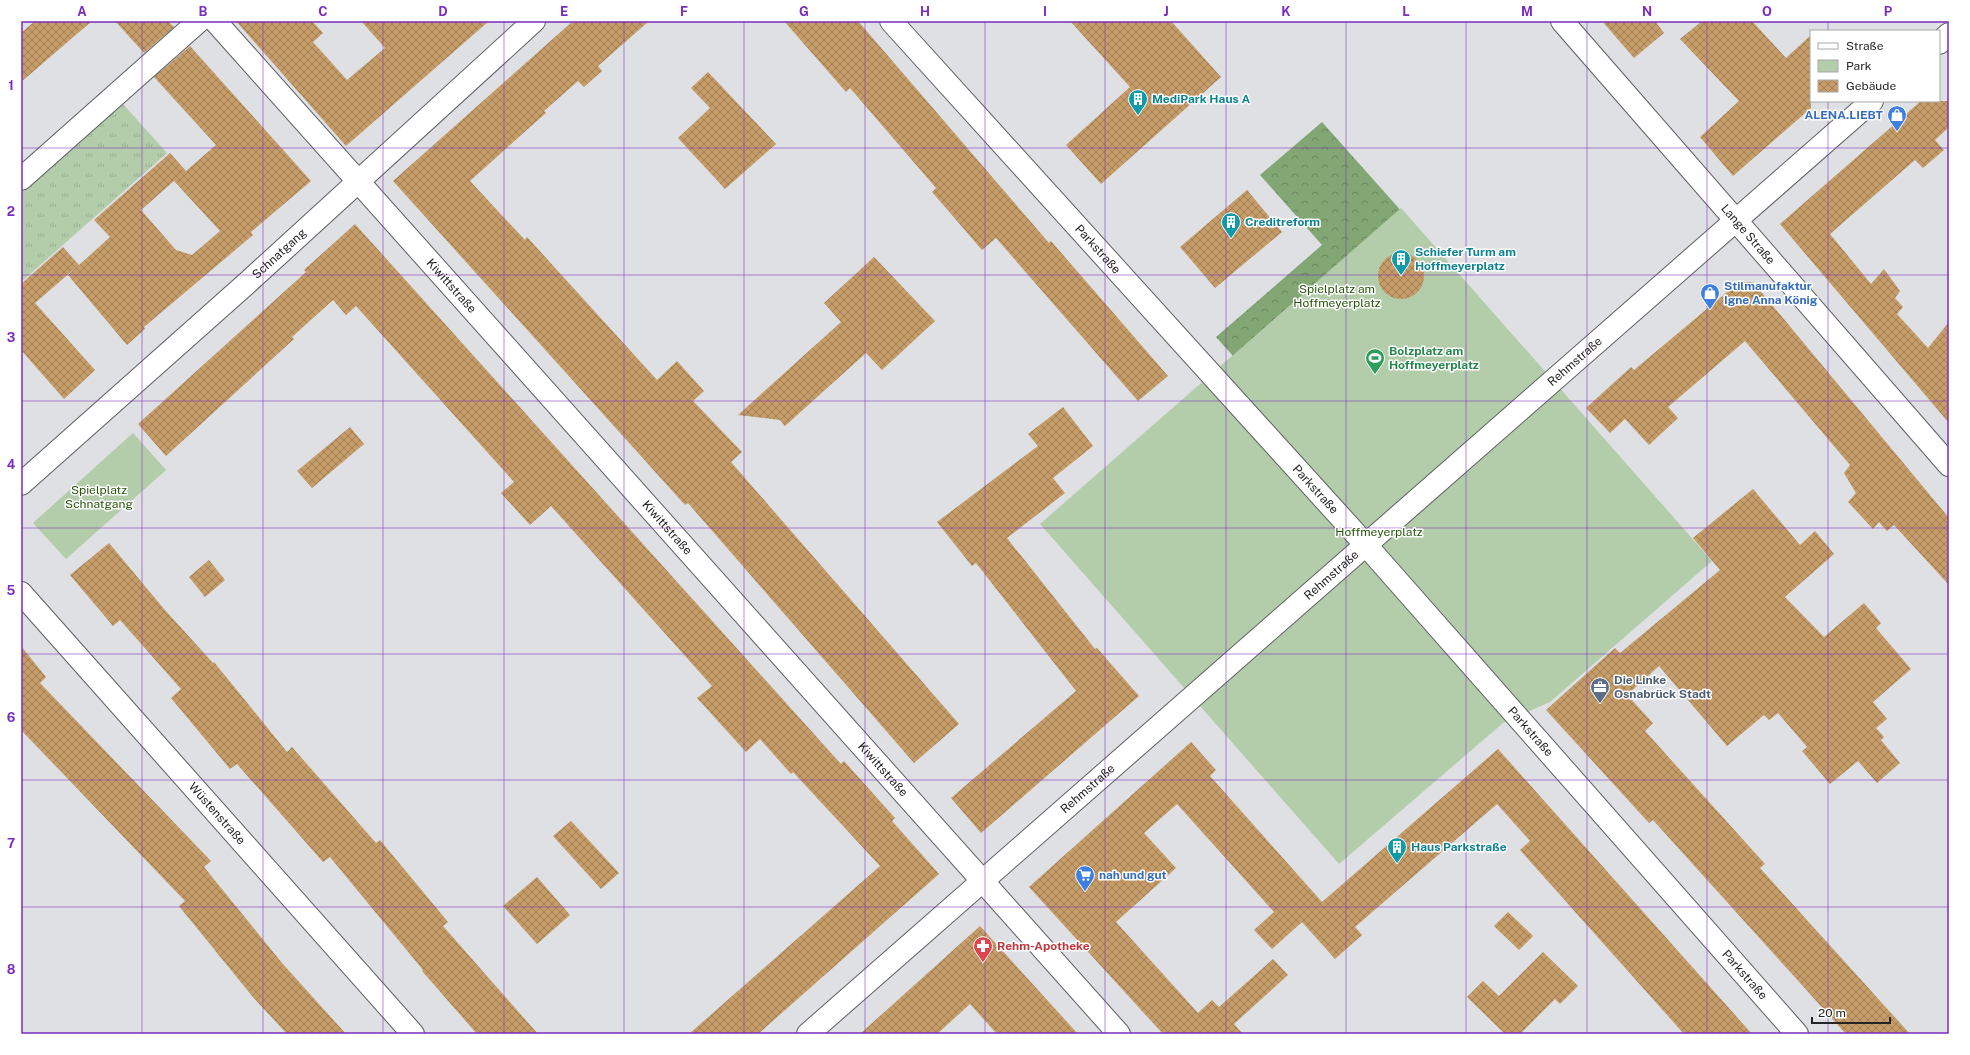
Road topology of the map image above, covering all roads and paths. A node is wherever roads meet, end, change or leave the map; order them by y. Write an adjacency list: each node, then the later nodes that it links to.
1 (199, 21): 9 (street)
2 (215, 21): 10 (street, Kiwittstraße)
3 (534, 21): 10 (street, Schnatgang)
4 (891, 21): 14 (street, Parkstraße)
5 (1562, 21): 11 (street, Lange Straße)
6 (1949, 34): 7 (street)
7 (1940, 42)
8 (1871, 102): 11 (street, Rehmstraße)
9 (21, 179)
10 (358, 181): 13 (street, Schnatgang); 16 (street, Kiwittstraße)
11 (1735, 220): 12 (street, Lange Straße); 14 (street, Rehmstraße)
12 (1949, 465)
13 (21, 484)
14 (1365, 544): 16 (street, Rehmstraße); 20 (street, Parkstraße)
15 (21, 593): 17 (street, Wüstenstraße)
16 (982, 881): 18 (street, Rehmstraße); 19 (street, Kiwittstraße)
17 (413, 1034)
18 (808, 1034)
19 (1119, 1034)
20 (1798, 1034)

